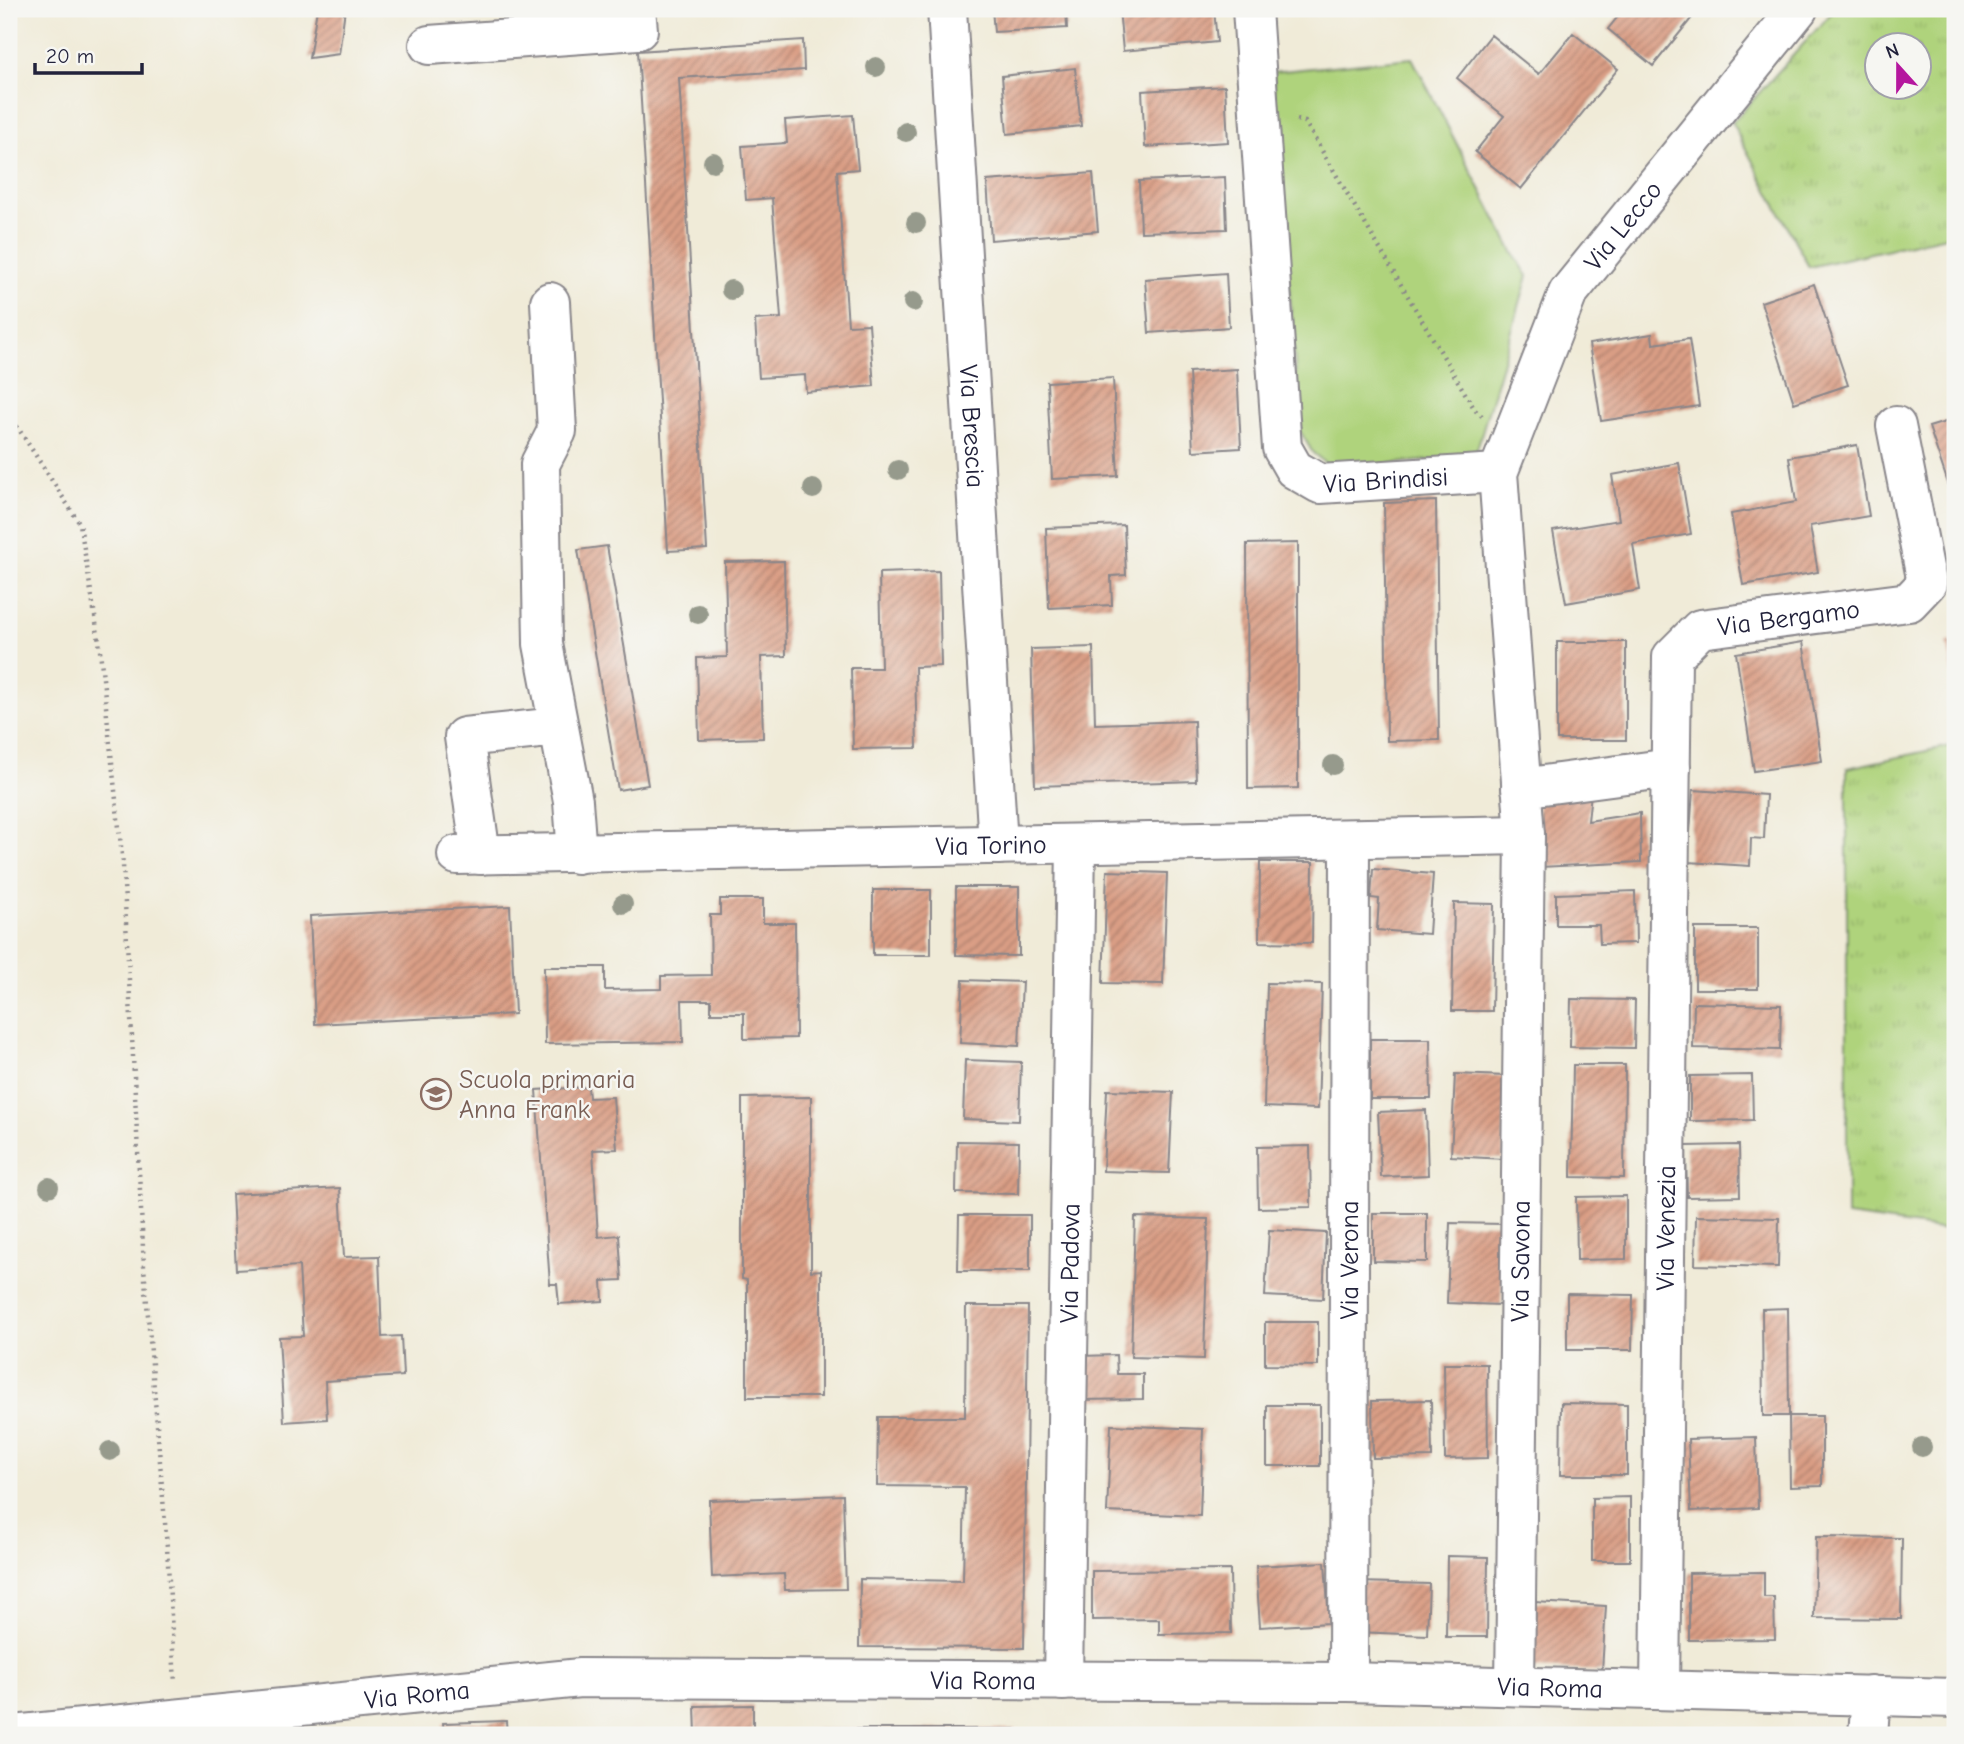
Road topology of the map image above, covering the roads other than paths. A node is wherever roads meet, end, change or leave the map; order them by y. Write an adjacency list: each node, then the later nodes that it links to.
1 (636, 9): 5 (street)
2 (947, 9): 15 (street, Via Brescia)
3 (1252, 9): 8 (street, Via Brindisi)
4 (1798, 9): 8 (street, Via Lecco)
5 (429, 46)
6 (550, 302): 9 (street)
7 (1895, 426): 10 (street, Via Bergamo)
8 (1505, 456): 11 (street)
9 (558, 727): 16 (street); 16 (street, Via Torino)
10 (1671, 768): 11 (street); 20 (street, Via Venezia)
11 (1521, 788): 12 (street)
12 (1525, 835): 13 (street, Via Torino); 19 (street, Via Savona)
13 (1350, 839): 14 (street, Via Torino); 18 (street, Via Verona)
14 (1076, 844): 15 (street, Via Torino); 17 (street, Via Padova)
15 (998, 845): 16 (street, Via Torino)
16 (577, 855)
17 (1063, 1681): 18 (street, Via Roma); 23 (street, Via Roma)
18 (1348, 1682): 19 (street, Via Roma)
19 (1515, 1686): 20 (street, Via Roma)
20 (1660, 1690): 21 (street, Via Roma)
21 (1871, 1695): 22 (street, Via Roma); 24 (street)
22 (1955, 1698)
23 (13, 1735)
24 (1868, 1735)

